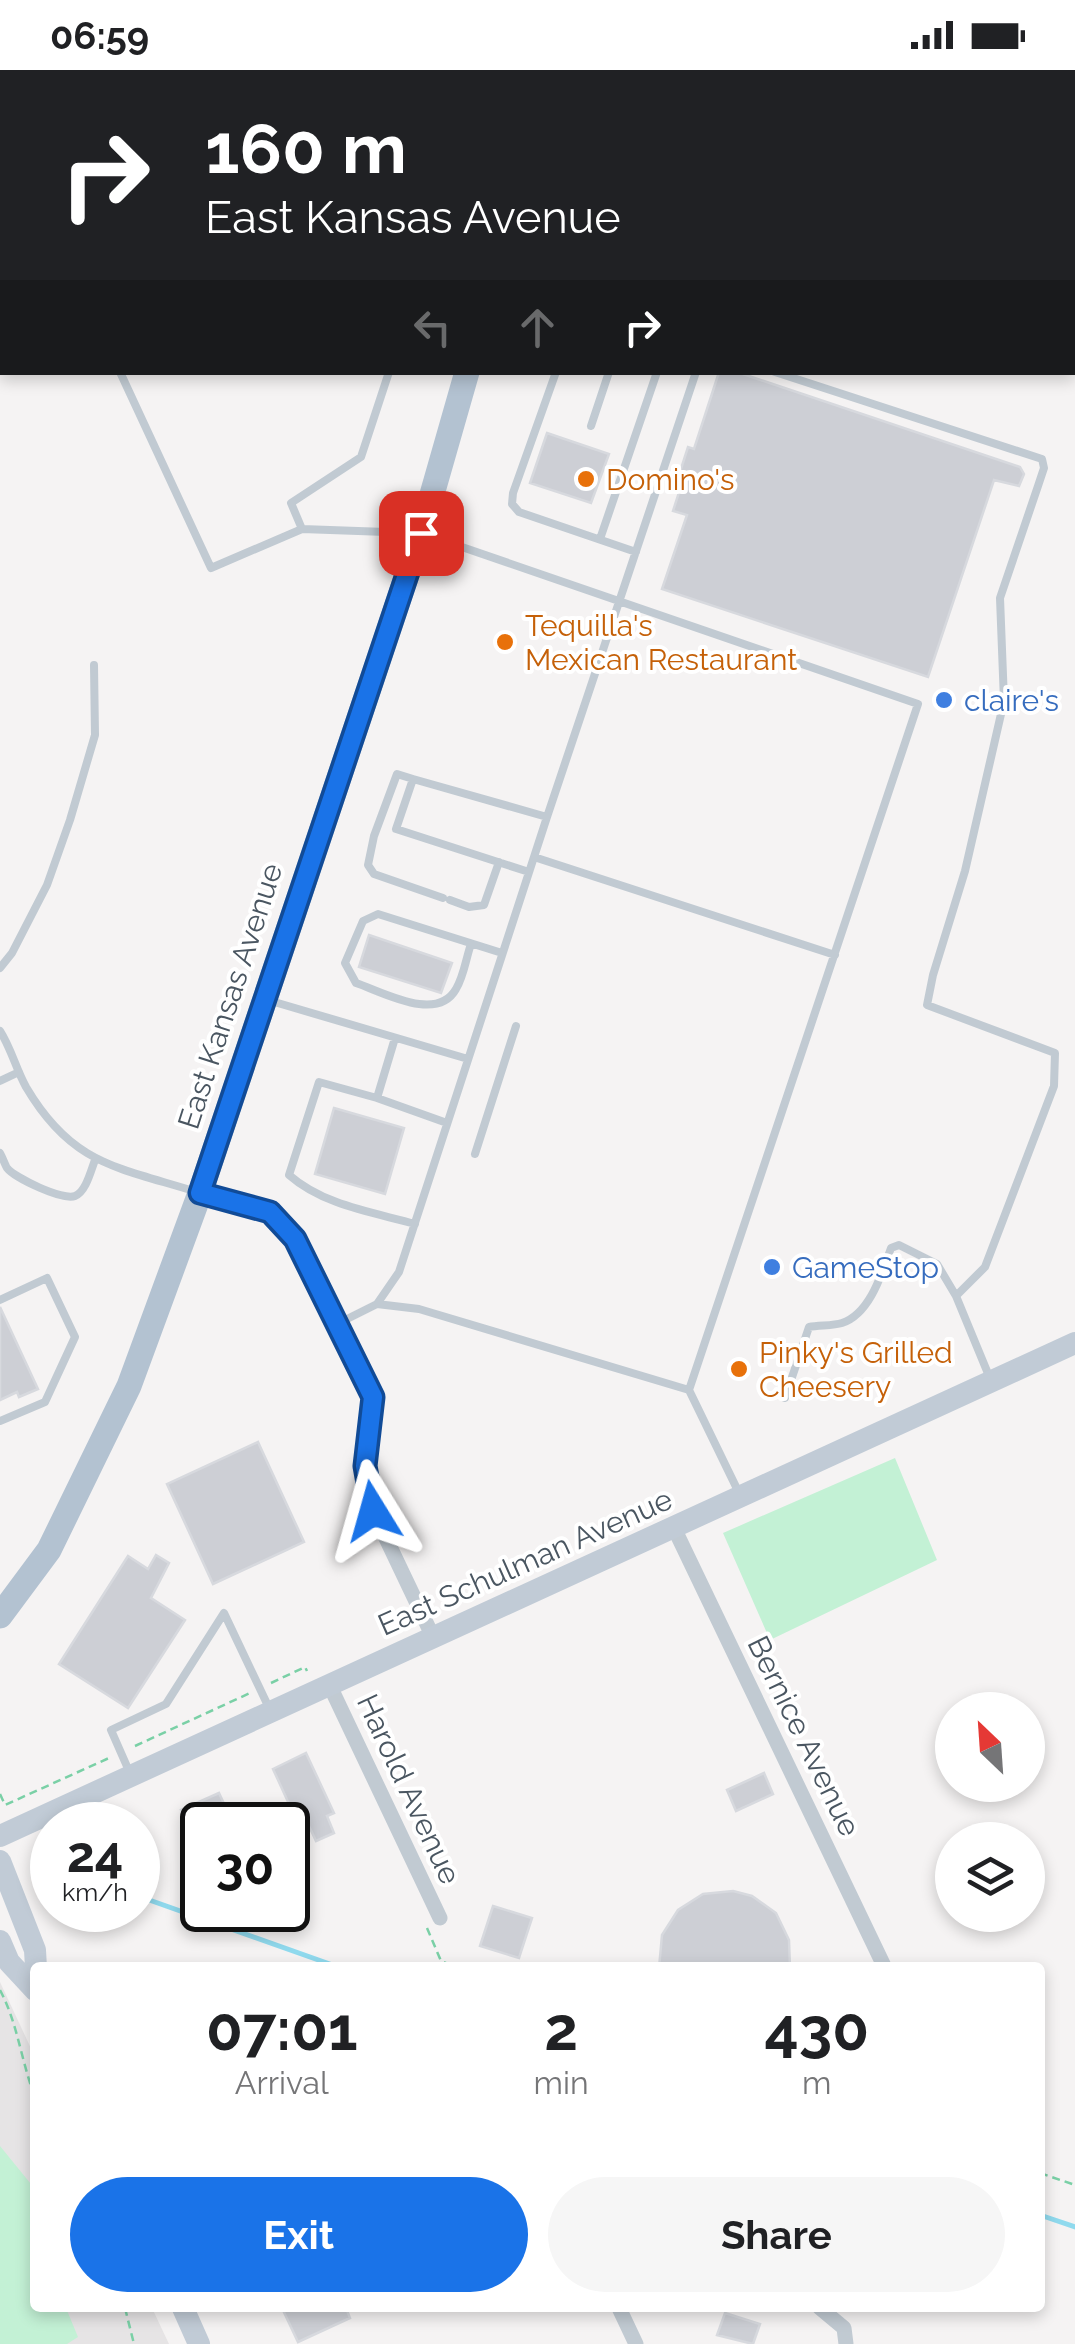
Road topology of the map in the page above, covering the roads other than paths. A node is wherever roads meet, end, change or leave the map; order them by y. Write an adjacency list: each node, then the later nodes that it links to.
1 (121, 375): 10 (lane)
2 (389, 375): 10 (lane)
3 (466, 375): 11 (main road, East Kansas Avenue)
4 (555, 375): 12 (lane)
5 (608, 375): 9 (lane)
6 (655, 375): 12 (lane)
7 (695, 375): 13 (lane)
8 (785, 375): 39 (lane)
9 (592, 426)
10 (302, 529): 11 (lane)
11 (421, 533): 14 (lane); 25 (main road, East Kansas Avenue)
12 (600, 539): 13 (lane)
13 (636, 552): 14 (lane)
14 (619, 601): 17 (lane); 23 (lane)
15 (94, 666): 24 (lane)
16 (413, 779): 17 (lane); 19 (lane); 19 (lane)
17 (547, 816): 18 (lane)
18 (534, 857): 20 (lane); 23 (lane)
19 (499, 862): 20 (lane)
20 (529, 872): 22 (lane)
21 (471, 944): 21 (lane); 22 (lane)
22 (502, 953): 29 (lane)
23 (835, 955): 45 (lane)
24 (0, 968)
25 (264, 998): 28 (lane); 37 (main road, East Kansas Avenue)
26 (516, 1026): 35 (lane)
27 (0, 1031): 30 (lane)
28 (395, 1038): 29 (lane); 32 (lane)
29 (468, 1060): 33 (lane)
30 (19, 1072): 31 (lane); 36 (lane)
31 (0, 1081)
32 (376, 1098): 33 (lane); 38 (lane)
33 (448, 1122): 38 (lane)
34 (0, 1153): 36 (lane)
35 (475, 1154)
36 (95, 1160): 37 (lane)
37 (200, 1193): 42 (street); 50 (main road, East Kansas Avenue)
38 (415, 1224): 41 (lane)
39 (956, 1296): 44 (lane); 46 (lane)
40 (0, 1300): 47 (lane)
41 (378, 1304): 42 (lane); 45 (lane)
42 (337, 1324): 53 (street)
43 (1075, 1343): 44 (street, East Schulman Avenue)
44 (992, 1382): 48 (street, East Schulman Avenue)
45 (690, 1390): 48 (lane)
46 (785, 1398)
47 (0, 1422)
48 (741, 1497): 49 (street, East Schulman Avenue)
49 (674, 1528): 53 (street, East Schulman Avenue); 62 (street, Bernice Avenue)
50 (24, 1584): 51 (main road); 52 (main road, East Kansas Avenue)
51 (0, 1599)
52 (0, 1616)
53 (433, 1637): 54 (street, East Schulman Avenue)
54 (328, 1684): 55 (street, East Schulman Avenue); 59 (street, Harold Avenue)
55 (270, 1711): 56 (street, East Schulman Avenue); 56 (lane)
56 (130, 1776): 57 (street, East Schulman Avenue)
57 (0, 1836)
58 (0, 1861): 61 (street)
59 (440, 1918)
60 (0, 1941): 63 (street)
61 (36, 1962)
62 (882, 1962)
63 (30, 1985)
64 (184, 2312): 67 (street)
65 (622, 2312): 68 (street)
66 (825, 2312): 69 (street)
67 (199, 2344)
68 (636, 2344)
69 (846, 2344)

